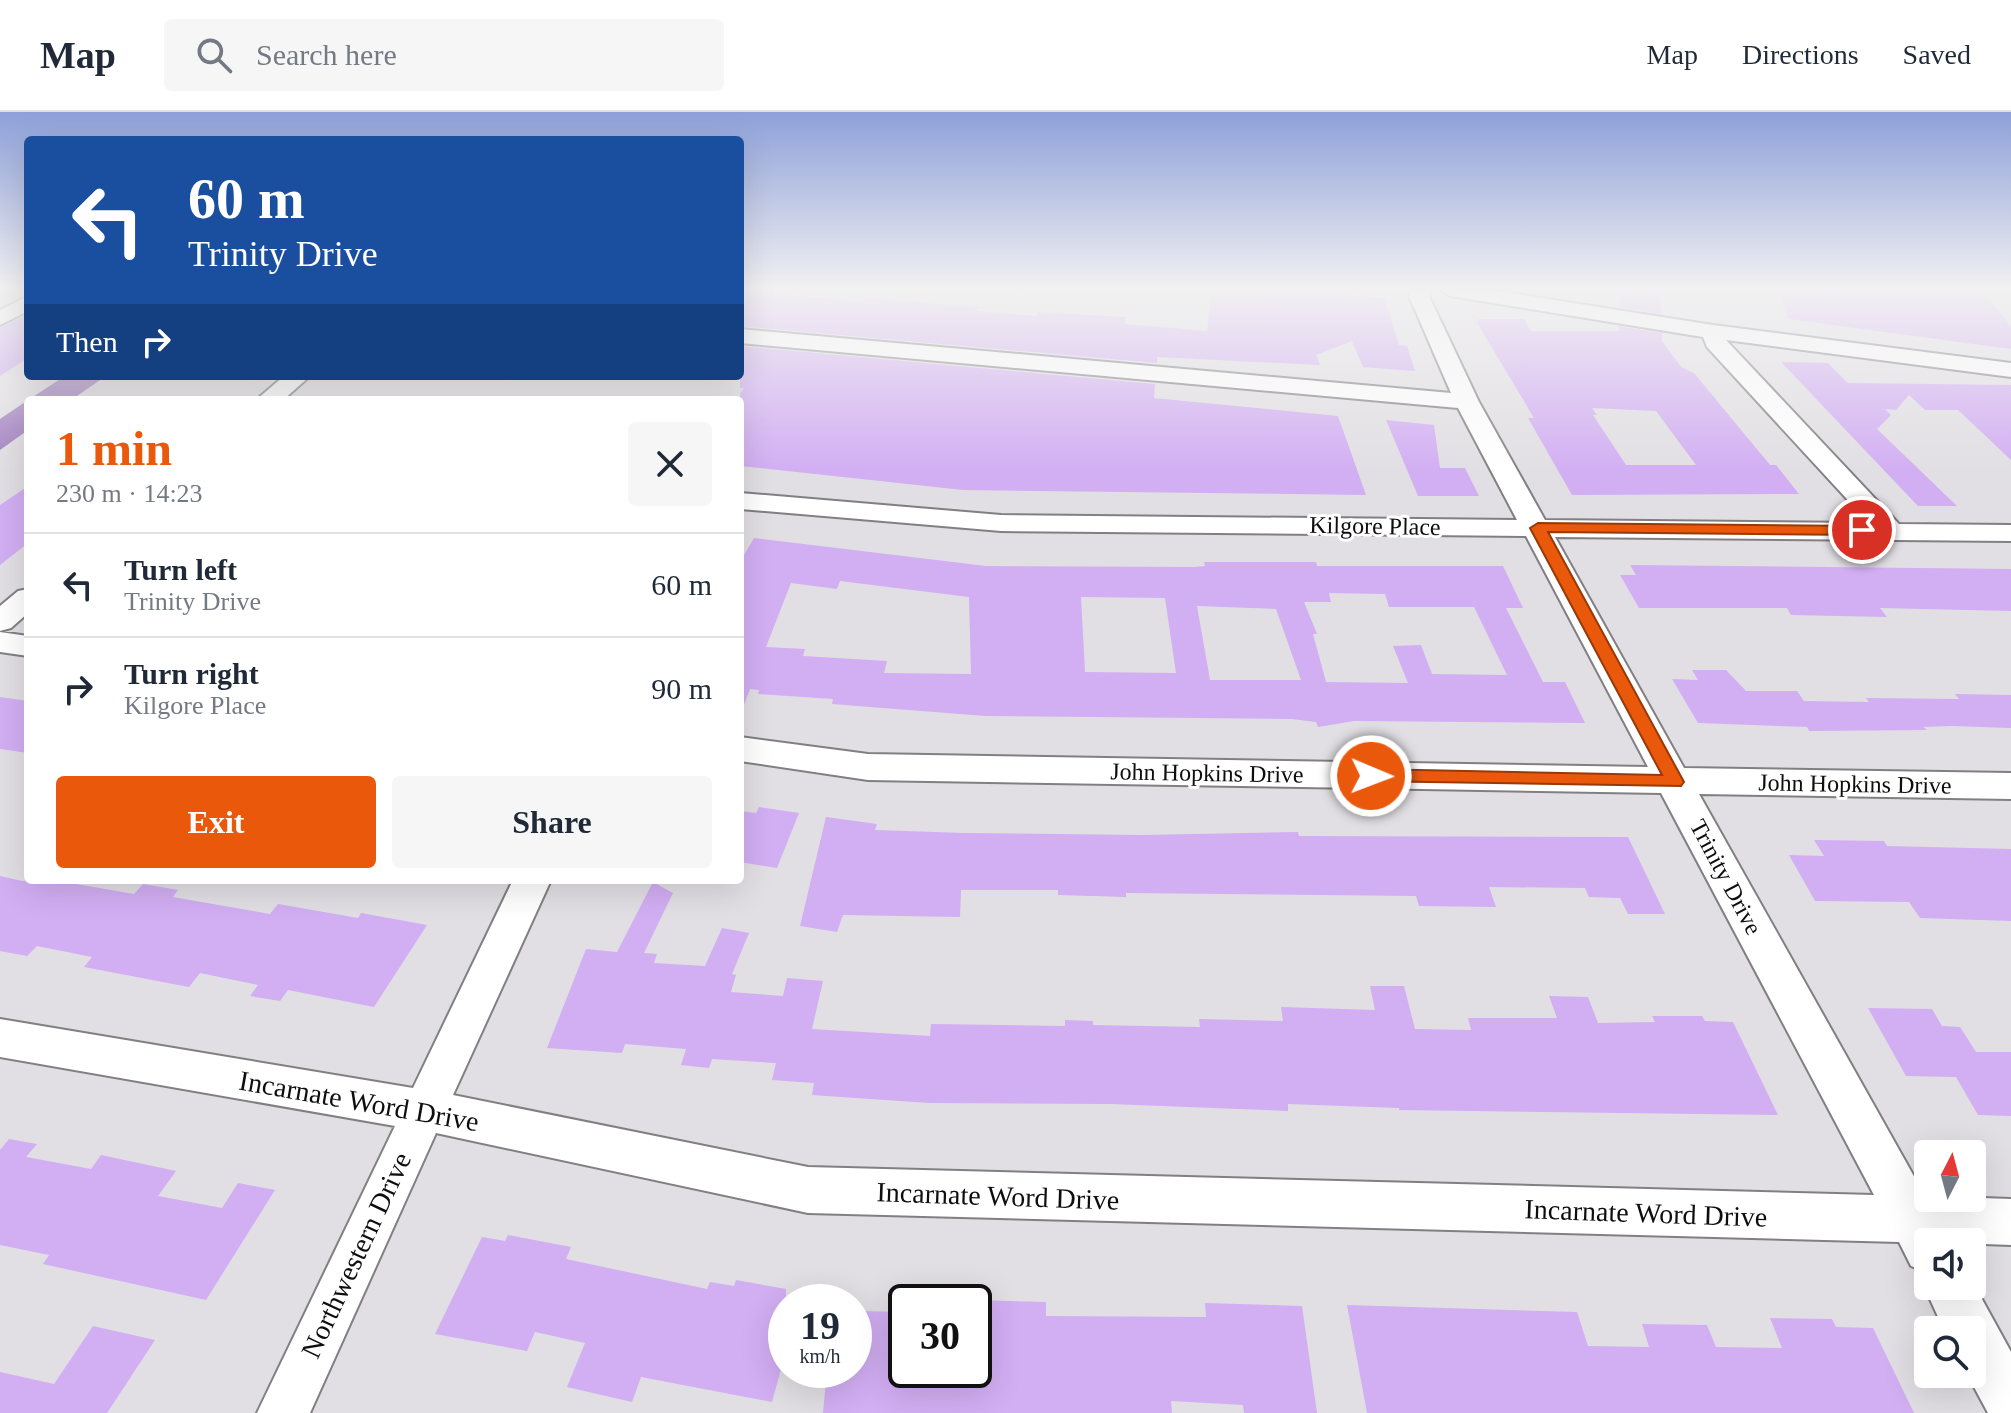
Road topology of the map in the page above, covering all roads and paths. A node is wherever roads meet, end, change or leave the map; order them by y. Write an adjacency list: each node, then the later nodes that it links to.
1 (902, 351): 8 (street)
2 (1444, 351): 8 (street, Trinity Drive)
3 (1723, 351): 11 (street)
4 (1860, 351): 5 (street)
5 (2011, 370)
6 (293, 380): 7 (street)
7 (273, 396)
8 (1467, 402): 10 (street, Trinity Drive)
9 (744, 501): 10 (street, Kilgore Place)
10 (1538, 528): 11 (street, Kilgore Place); 18 (street, Trinity Drive)
11 (1891, 531): 12 (street, Kilgore Place)
12 (2011, 533)
13 (24, 601): 14 (street)
14 (0, 621)
15 (0, 642): 16 (street)
16 (24, 645)
17 (744, 750): 18 (street, John Hopkins Drive)
18 (1675, 782): 19 (street, John Hopkins Drive); 24 (street, Trinity Drive)
19 (2011, 786)
20 (530, 884): 22 (street, Northwestern Drive)
21 (0, 1038): 22 (street, Incarnate Word Drive)
22 (423, 1110): 26 (street, Incarnate Word Drive); 29 (street, Northwestern Drive)
23 (2011, 1222): 25 (street, Incarnate Word Drive)
24 (1917, 1228)
25 (1966, 1228)
26 (1914, 1234)
27 (1986, 1357): 28 (street)
28 (2011, 1404)
29 (283, 1413)

